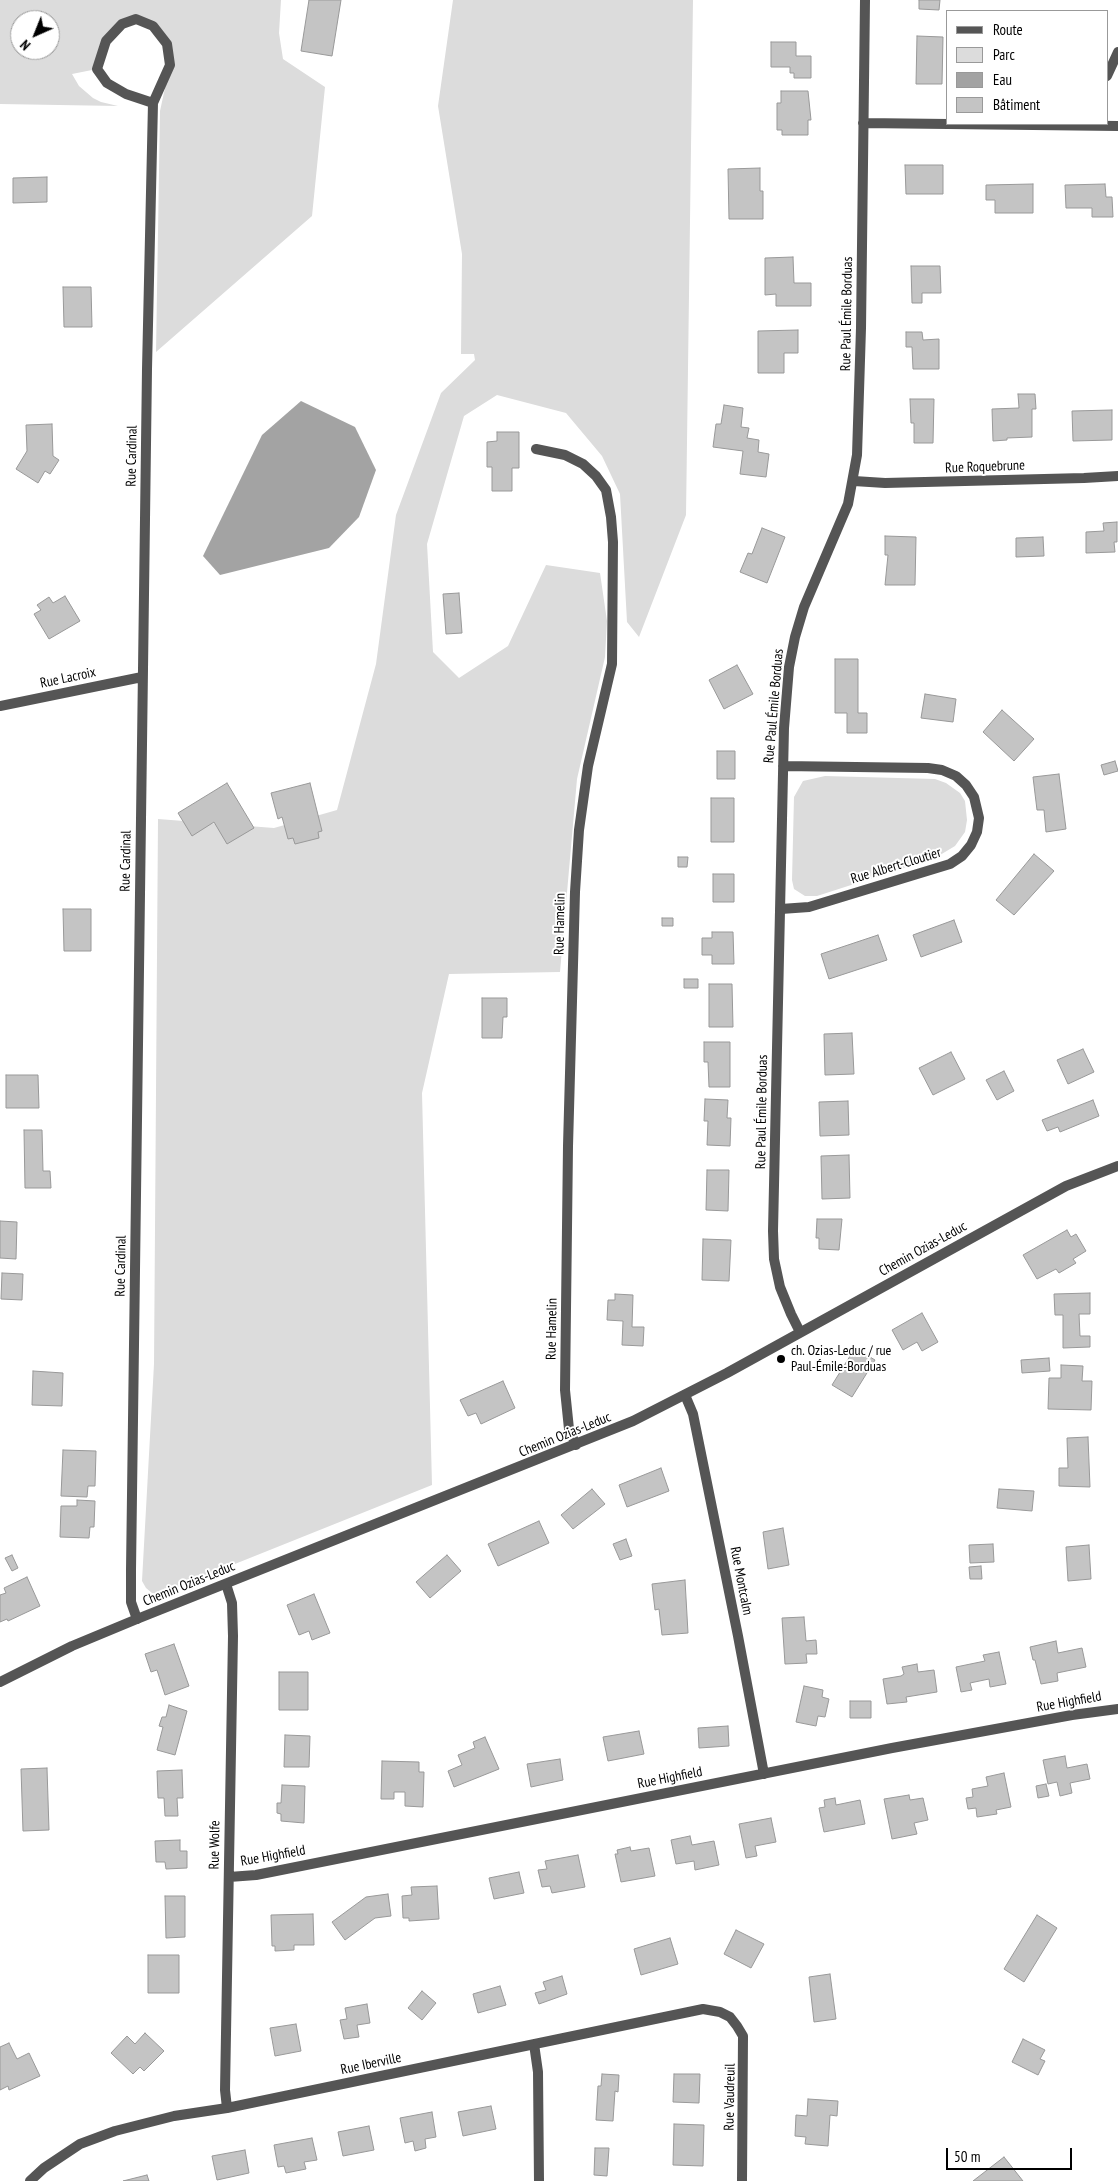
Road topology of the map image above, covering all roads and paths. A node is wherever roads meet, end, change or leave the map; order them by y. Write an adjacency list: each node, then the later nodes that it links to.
1 (865, 0): 5 (street, Rue Paul Émile Borduas)
2 (1118, 52): 3 (street)
3 (1108, 74)
4 (153, 104): 4 (street, Rue Cardinal); 12 (street, Rue Cardinal)
5 (863, 124): 6 (street); 11 (street, Rue Paul Émile Borduas)
6 (946, 124)
7 (1100, 125): 8 (street)
8 (1118, 126)
9 (536, 449): 19 (street, Rue Hamelin)
10 (1118, 476): 11 (street, Rue Roquebrune)
11 (854, 481): 14 (street, Rue Paul Émile Borduas)
12 (142, 677): 13 (street, Rue Lacroix); 21 (street, Rue Cardinal)
13 (0, 706)
14 (783, 766): 15 (street, Rue Paul Émile Borduas); 15 (street, Rue Albert-Cloutier)
15 (781, 909): 17 (street, Rue Paul Émile Borduas)
16 (1118, 1166): 17 (street, Chemin Ozias-Leduc)
17 (800, 1332): 18 (street, Chemin Ozias-Leduc)
18 (685, 1395): 19 (street, Chemin Ozias-Leduc); 24 (street, Rue Montcalm)
19 (576, 1445): 20 (street, Chemin Ozias-Leduc)
20 (226, 1584): 21 (street, Chemin Ozias-Leduc); 25 (street, Rue Wolfe)
21 (137, 1619): 22 (street, Chemin Ozias-Leduc)
22 (0, 1682)
23 (1118, 1709): 24 (street, Rue Highfield)
24 (764, 1774): 25 (street, Rue Highfield)
25 (228, 1877): 28 (street, Rue Wolfe)
26 (730, 2017): 27 (street, Rue Iberville); 31 (street, Rue Vaudreuil)
27 (534, 2044): 28 (street, Rue Iberville); 30 (street)
28 (227, 2108): 29 (street, Rue Iberville)
29 (30, 2181)
30 (539, 2181)
31 (742, 2181)

